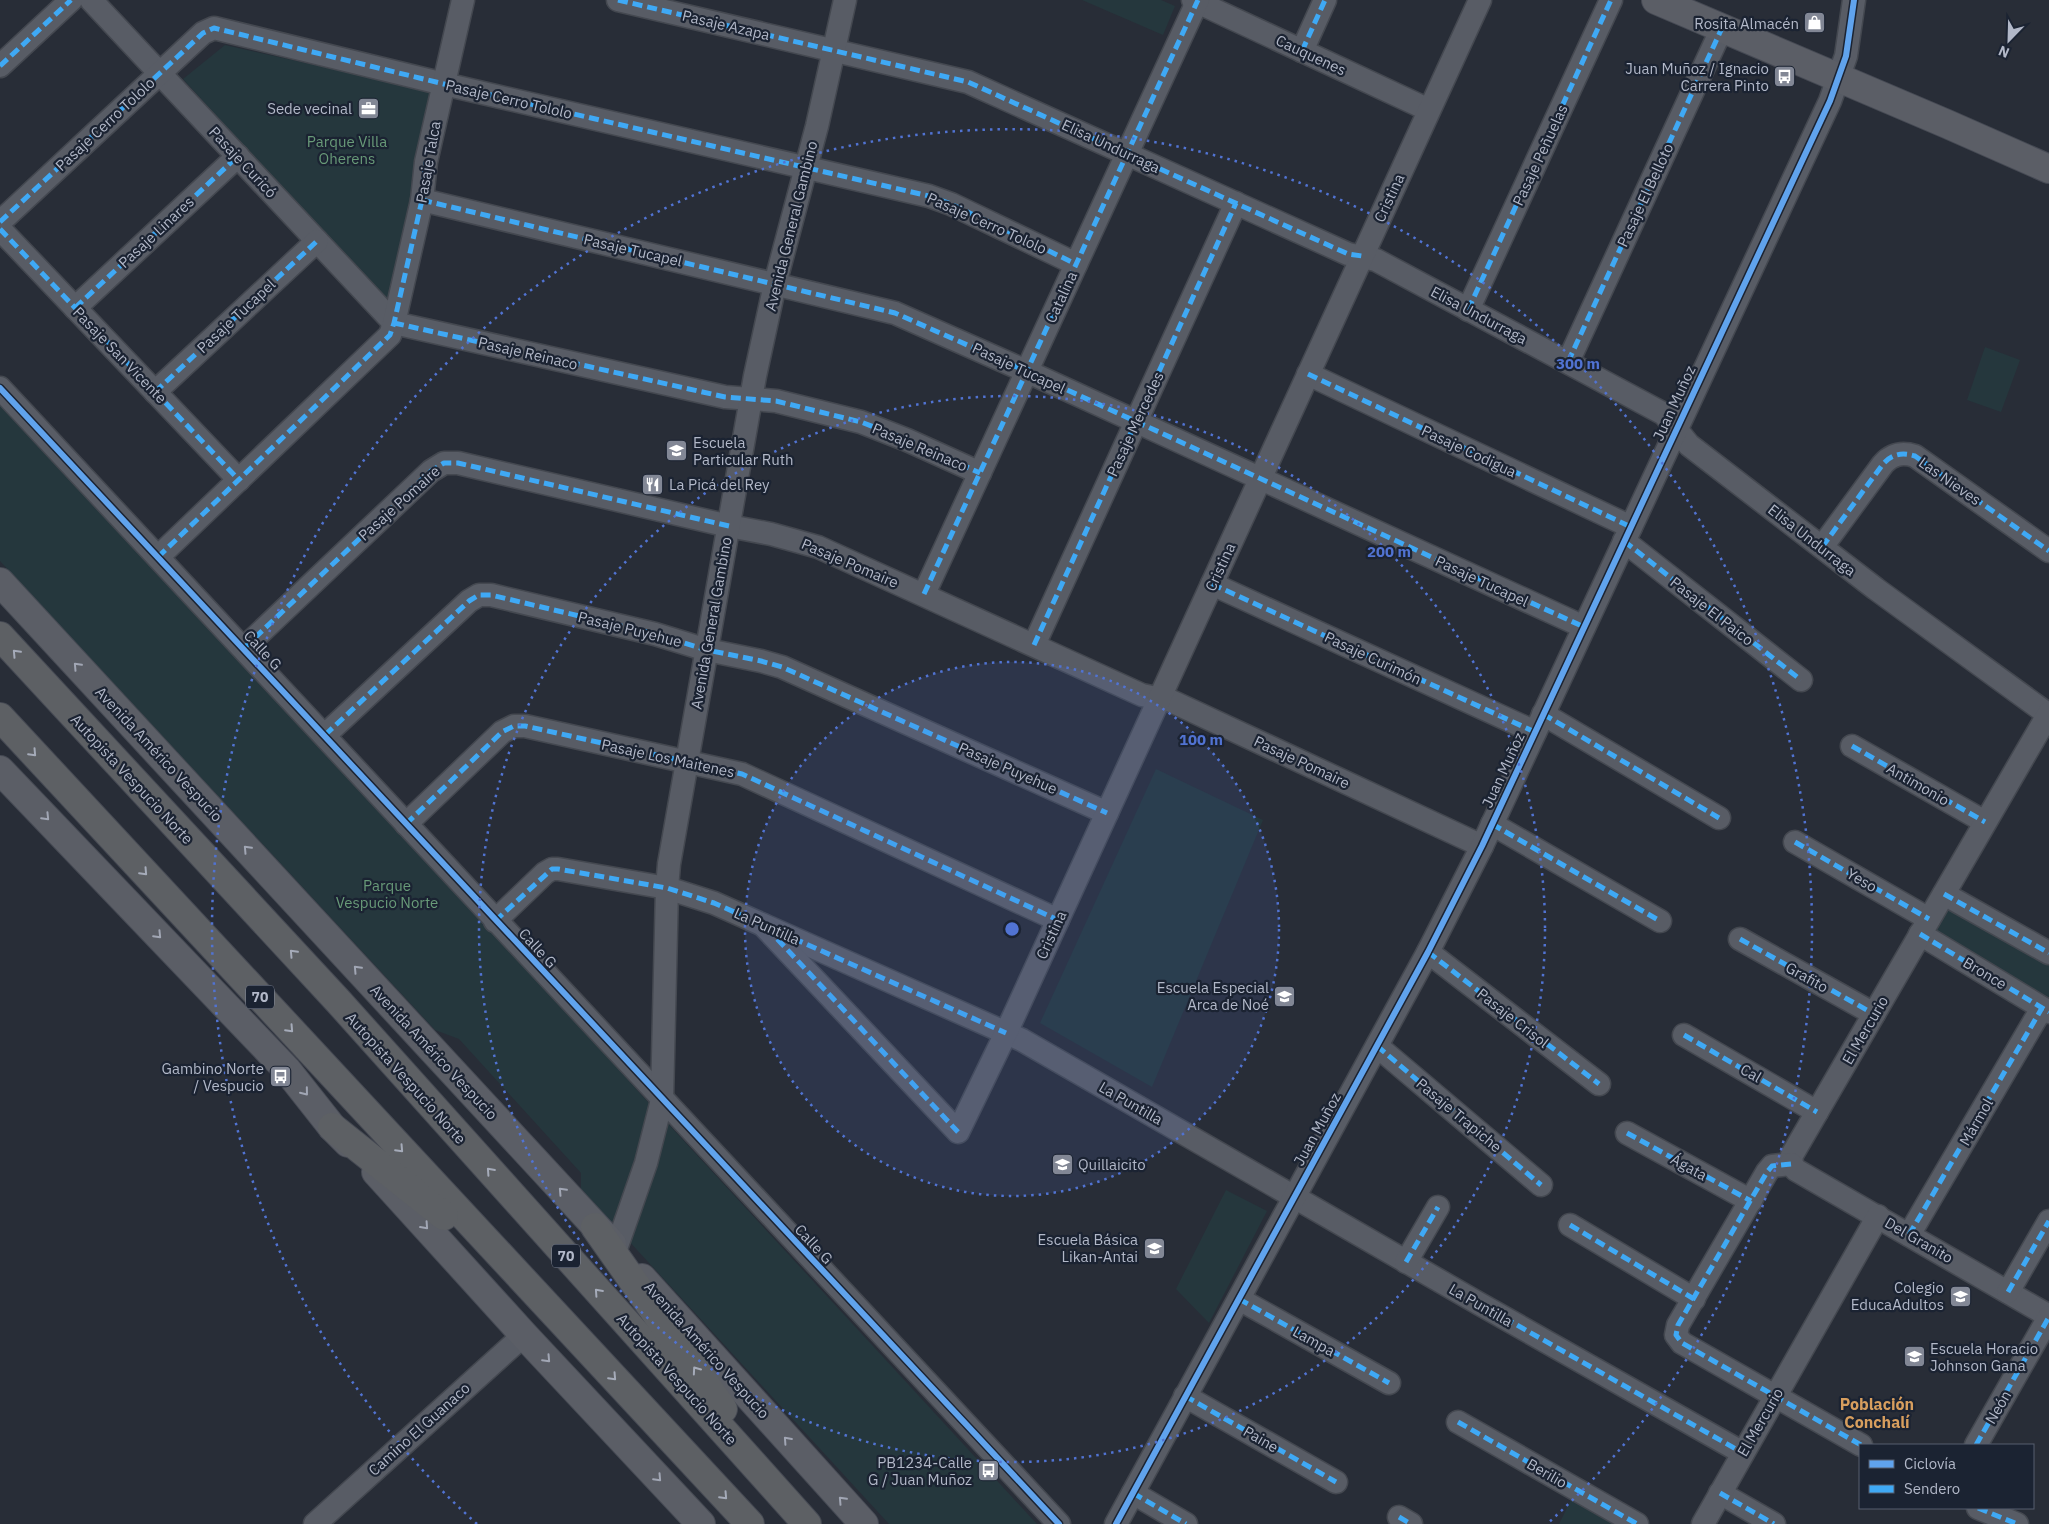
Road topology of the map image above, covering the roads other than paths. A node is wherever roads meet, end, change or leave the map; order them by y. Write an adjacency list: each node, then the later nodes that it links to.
1 (71, 0): 15 (street)
2 (91, 0): 16 (street, Pasaje Curicó)
3 (463, 0): 18 (street, Pasaje Talca)
4 (618, 0): 13 (street, Pasaje Azapa)
5 (845, 0): 13 (street, Avenida General Gambino)
6 (1325, 0): 14 (street)
7 (1480, 0): 19 (street, Cristina)
8 (1611, 0): 33 (street, Pasaje Peñuelas)
9 (1656, 0): 12 (main road)
10 (1854, 0): 17 (street, Juan Muñoz)
11 (1196, 1): 14 (street, Cauquenes); 20 (street, Catalina)
12 (1722, 28): 17 (main road); 35 (street, Pasaje El Belloto)
13 (834, 50): 20 (street, Elisa Undurraga); 22 (street, Avenida General Gambino)
14 (1302, 50): 19 (street, Cauquenes)
15 (0, 66)
16 (160, 73): 18 (street, Pasaje Cerro Tololo); 21 (street, Pasaje Curicó); 26 (street, Pasaje Cerro Tololo)
17 (1839, 79): 23 (main road); 42 (street, Juan Muñoz)
18 (444, 84): 22 (street, Pasaje Cerro Tololo); 24 (street, Pasaje Talca)
19 (1429, 110): 29 (street, Cristina)
20 (1127, 153): 25 (street, Elisa Undurraga); 30 (street, Catalina)
21 (238, 156): 28 (street, Pasaje Curicó); 32 (street, Pasaje Linares)
22 (807, 167): 30 (street, Pasaje Cerro Tololo); 31 (street, Avenida General Gambino)
23 (2049, 169)
24 (422, 200): 31 (street, Pasaje Tucapel); 34 (street, Pasaje Talca)
25 (1236, 203): 29 (street, Elisa Undurraga); 41 (street, Pasaje Mercedes)
26 (0, 222)
27 (0, 230): 32 (street, Pasaje San Vicente)
28 (317, 241): 34 (street, Pasaje Curicó); 39 (street, Pasaje Tucapel)
29 (1362, 256): 33 (street, Elisa Undurraga); 37 (street, Cristina)
30 (1076, 264): 36 (street, Catalina)
31 (775, 284): 36 (street, Pasaje Tucapel); 40 (street, Avenida General Gambino)
32 (75, 308): 39 (street, Pasaje San Vicente)
33 (1468, 310): 35 (street, Elisa Undurraga)
34 (394, 323): 40 (street, Pasaje Reinaco); 45 (street)
35 (1568, 362): 42 (street, Elisa Undurraga)
36 (1026, 372): 41 (street, Pasaje Tucapel); 43 (street, Catalina)
37 (1308, 374): 44 (street, Cristina); 47 (street, Pasaje Codigua)
38 (0, 388): 50 (street, Calle G)
39 (155, 392): 45 (street, Pasaje San Vicente)
40 (750, 400): 43 (street, Pasaje Reinaco); 46 (street, Avenida General Gambino)
41 (1136, 422): 44 (street, Pasaje Tucapel); 56 (street, Pasaje Mercedes)
42 (1676, 429): 47 (street, Juan Muñoz); 48 (street, Elisa Undurraga)
43 (980, 473): 53 (street, Catalina)
44 (1260, 479): 52 (street, Cristina); 54 (street, Pasaje Tucapel)
45 (239, 480): 50 (street)
46 (729, 526): 53 (street, Pasaje Pomaire); 57 (street, Pasaje Pomaire); 58 (street, Avenida General Gambino)
47 (1627, 534): 54 (street, Juan Muñoz); 59 (street, Pasaje El Paico)
48 (1822, 547): 49 (street, Las Nieves); 61 (street, Elisa Undurraga)
49 (2049, 551)
50 (158, 557): 57 (street, Calle G)
51 (0, 582): 103 (main road, Avenida Américo Vespucio, one-way to 51)
52 (1212, 584): 60 (street, Cristina); 63 (street, Pasaje Curimón)
53 (924, 594): 56 (street, Pasaje Pomaire)
54 (1584, 628): 63 (street, Juan Muñoz)
55 (0, 636): 124 (highway, Autopista Vespucio Norte / 70, one-way to 55)
56 (1034, 645): 60 (street, Pasaje Pomaire)
57 (244, 648): 64 (street, Calle G)
58 (707, 650): 64 (street, Pasaje Puyehue); 66 (street, Avenida General Gambino); 68 (street, Pasaje Puyehue)
59 (1801, 680)
60 (1160, 698): 68 (street, Cristina); 74 (street, Pasaje Pomaire)
61 (2049, 714): 70 (street, El Mercurio)
62 (0, 717): 107 (highway, 70, one-way to 107)
63 (1539, 723): 69 (street, Pasaje Curimón); 72 (street, Juan Muñoz)
64 (325, 735): 71 (street, Calle G)
65 (1852, 746): 70 (street, Antimonio)
66 (687, 762): 71 (street, Pasaje Los Maitenes); 75 (street, Avenida General Gambino); 77 (street, Pasaje Los Maitenes)
67 (0, 770): 93 (main road, one-way to 93)
68 (1107, 813): 77 (street, Cristina)
69 (1718, 818)
70 (1985, 822): 76 (street, El Mercurio)
71 (406, 824): 78 (street, Calle G)
72 (1492, 824): 74 (street, Juan Muñoz); 79 (street)
73 (1795, 842): 81 (street, Yeso)
74 (1482, 846): 83 (street, Juan Muñoz)
75 (666, 888): 78 (street, La Puntilla); 80 (street, La Puntilla); 91 (street, Avenida General Gambino)
76 (1944, 894): 81 (street, El Mercurio); 84 (street)
77 (1058, 920): 87 (street, Cristina)
78 (495, 921): 91 (street, Calle G)
79 (1660, 921)
80 (763, 925): 87 (street, La Puntilla); 87 (street, Cristina)
81 (1925, 926): 85 (street, Bronce); 86 (street, El Mercurio)
82 (1740, 939): 86 (street, Grafito)
83 (1428, 952): 89 (street, Juan Muñoz); 90 (street, Pasaje Crisol)
84 (2049, 953)
85 (2046, 1010): 104 (street, Mármol)
86 (1874, 1014): 92 (street, El Mercurio)
87 (1006, 1033): 97 (street, La Puntilla)
88 (1684, 1035): 92 (street, Cal)
89 (1376, 1046): 96 (street, Pasaje Trapiche); 97 (street, Juan Muñoz)
90 (1599, 1084)
91 (662, 1100): 105 (street, Avenida General Gambino); 129 (street, Calle G)
92 (1817, 1112): 95 (street, El Mercurio)
93 (332, 1126): 107 (highway); 112 (main road, one-way to 112)
94 (1627, 1133): 98 (street, Ágata)
95 (1790, 1164): 98 (street); 100 (street, Del Granito)
96 (1542, 1185)
97 (1294, 1197): 106 (street, La Puntilla); 109 (street, Juan Muñoz)
98 (1751, 1201): 110 (street)
99 (1438, 1207): 106 (street)
100 (1878, 1216): 104 (street, Del Granito); 115 (street, El Mercurio)
101 (2049, 1221): 108 (street)
102 (1570, 1225): 110 (street)
103 (595, 1227): 105 (main road, Avenida Américo Vespucio); 124 (highway, one-way to 103)
104 (1909, 1235): 108 (street, Del Granito)
105 (616, 1249): 128 (main road, Avenida Américo Vespucio, one-way to 105)
106 (1406, 1262): 119 (street, La Puntilla)
107 (520, 1278): 127 (highway, 70, one-way to 127)
108 (2008, 1292): 111 (street, Del Granito)
109 (1239, 1299): 113 (street, Lampa); 114 (street, Juan Muñoz)
110 (1694, 1299): 115 (street)
111 (2049, 1316): 118 (street, Neón)
112 (524, 1335): 125 (street, Camino El Guanaco); 126 (main road, one-way to 126)
113 (1389, 1383)
114 (1185, 1396): 120 (street, Paine); 121 (street, Juan Muñoz)
115 (1776, 1396): 117 (street); 119 (street, El Mercurio)
116 (1458, 1422): 132 (street, Berilio)
117 (1859, 1444)
118 (1977, 1444)
119 (1743, 1453): 122 (street, El Mercurio)
120 (1336, 1482)
121 (1132, 1492): 130 (street, Juan Muñoz); 131 (street)
122 (1720, 1493): 133 (street, El Mercurio); 134 (street)
123 (1980, 1509): 135 (street)
124 (801, 1517)
125 (315, 1524)
126 (701, 1524)
127 (750, 1524)
128 (864, 1524)
129 (1059, 1524)
130 (1116, 1524)
131 (1186, 1524)
132 (1637, 1524)
133 (1703, 1524)
134 (1774, 1524)
135 (2017, 1524)

